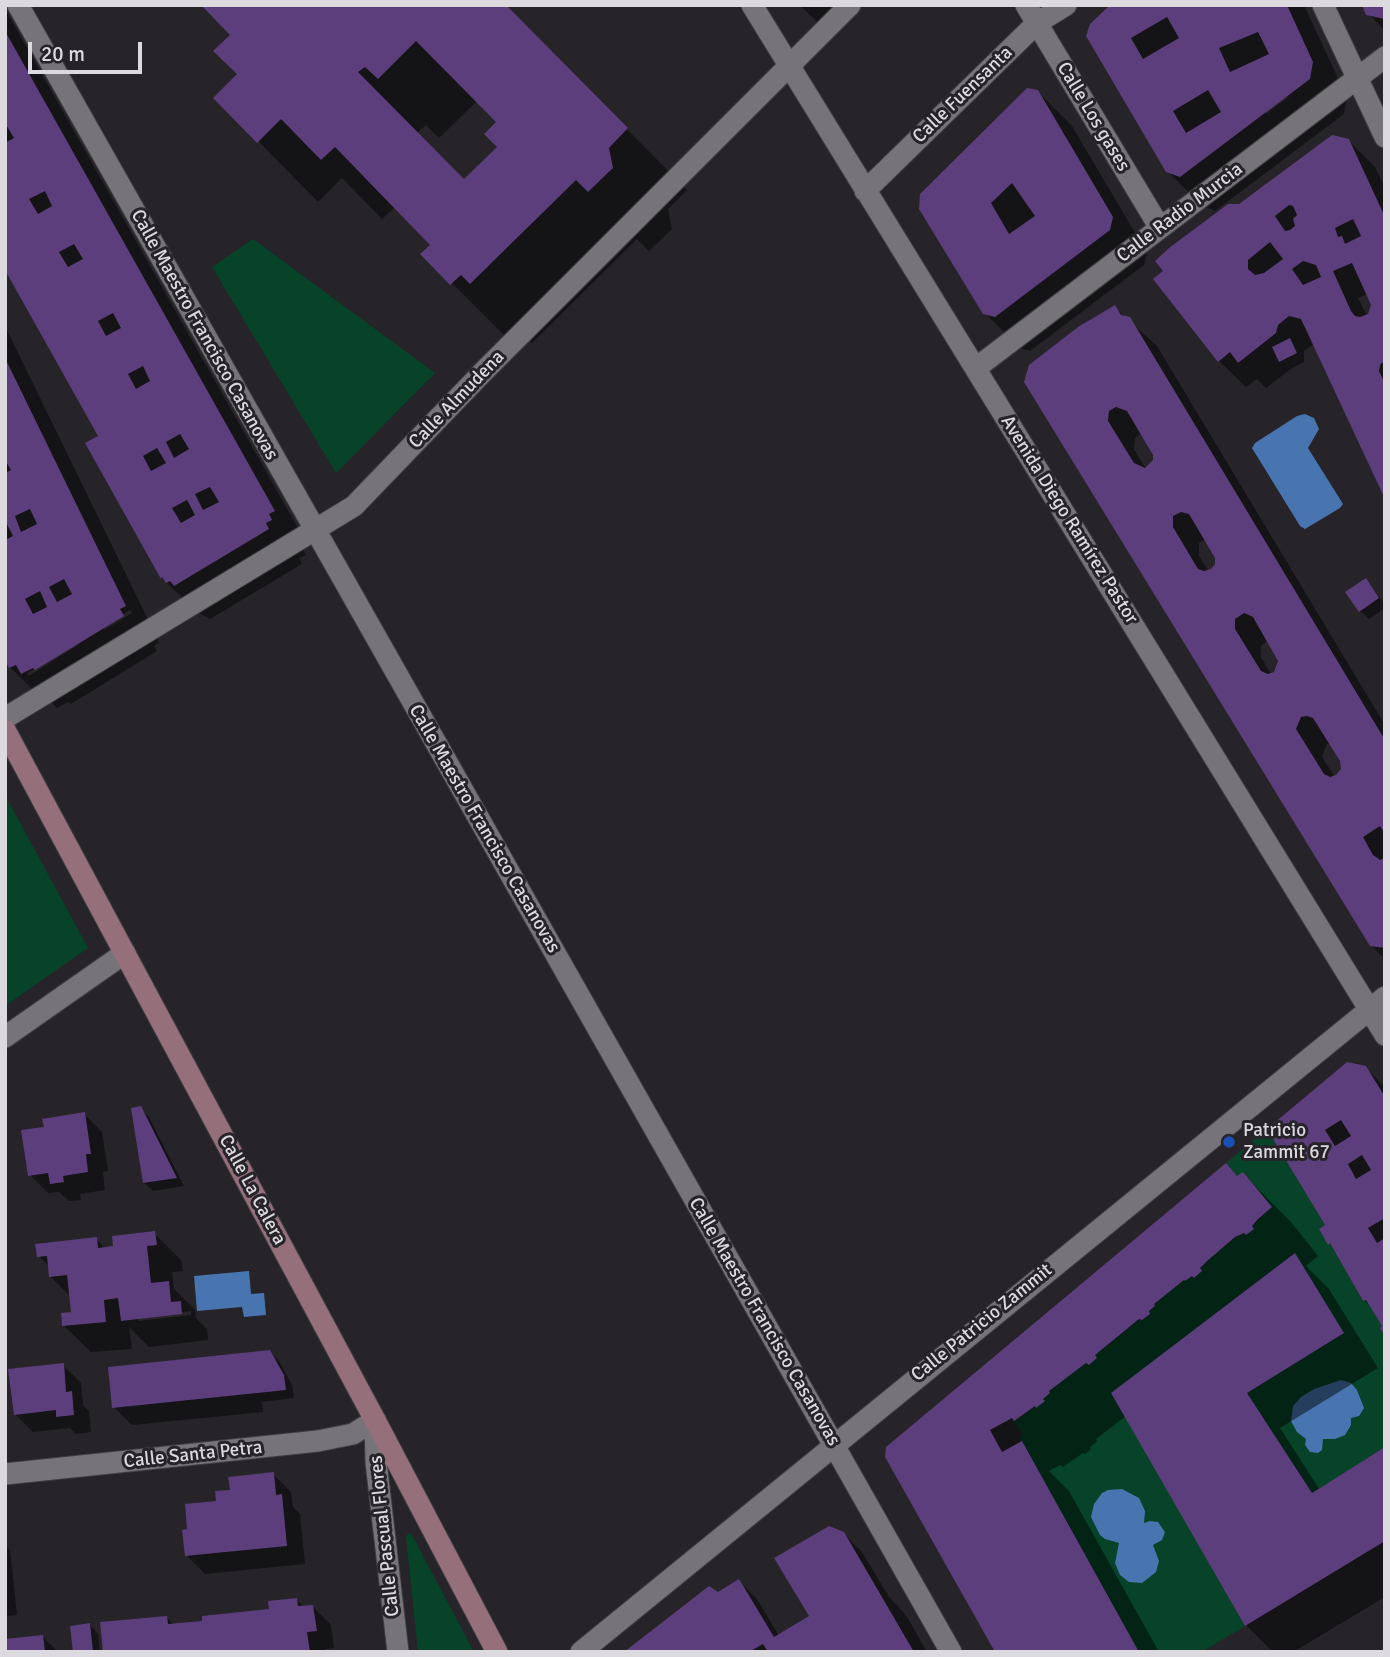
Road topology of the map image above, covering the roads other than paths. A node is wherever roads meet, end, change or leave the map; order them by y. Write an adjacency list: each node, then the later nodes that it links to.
1 (18, 5): 14 (street, Calle Maestro Francisco Casanovas)
2 (752, 5): 8 (street, Avenida Diego Ramírez Pastor)
3 (850, 5): 8 (street, Calle Almudena)
4 (1066, 5): 6 (street, Calle Fuensanta)
5 (1323, 5): 9 (street)
6 (1031, 14): 11 (street, Calle Fuensanta); 12 (street, Calle Los gases)
7 (1385, 57): 9 (street, Calle Radio Murcia)
8 (789, 66): 11 (street, Avenida Diego Ramírez Pastor); 14 (street, Calle Almudena)
9 (1357, 78): 10 (street); 12 (street, Calle Radio Murcia)
10 (1385, 137)
11 (865, 191): 13 (street, Avenida Diego Ramírez Pastor)
12 (1160, 228): 13 (street, Calle Radio Murcia)
13 (976, 368): 18 (street, Avenida Diego Ramírez Pastor)
14 (314, 531): 15 (street, Calle Almudena); 22 (street, Calle Maestro Francisco Casanovas)
15 (5, 718)
16 (5, 730): 17 (main road, Calle La Calera)
17 (125, 953): 20 (street); 21 (main road, Calle La Calera)
18 (1377, 1003): 19 (street, Avenida Diego Ramírez Pastor); 22 (street, Calle Patricio Zammit)
19 (1385, 1035)
20 (5, 1037)
21 (375, 1420): 23 (street, Calle Santa Petra); 24 (street, Calle Pascual Flores); 25 (main road, Calle La Calera)
22 (833, 1445): 26 (street, Calle Patricio Zammit); 27 (street, Calle Maestro Francisco Casanovas)
23 (5, 1474)
24 (398, 1652)
25 (497, 1652)
26 (581, 1652)
27 (951, 1652)

